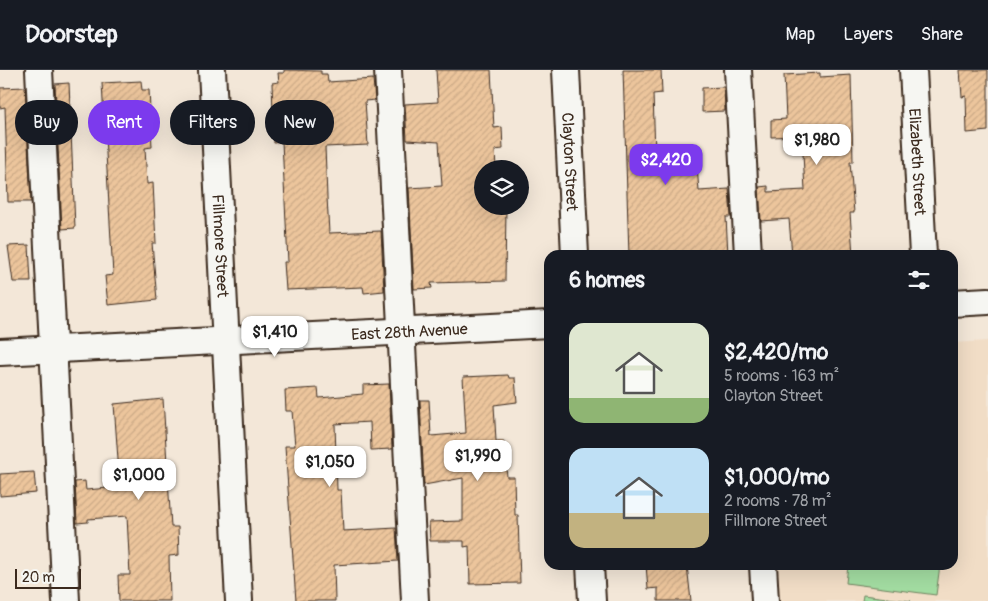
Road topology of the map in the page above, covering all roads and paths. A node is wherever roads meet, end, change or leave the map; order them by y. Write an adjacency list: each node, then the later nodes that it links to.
1 (39, 70): 15 (street)
2 (212, 70): 14 (street, Fillmore Street)
3 (388, 70): 13 (street)
4 (566, 70): 7 (street, Clayton Street)
5 (738, 70): 8 (street)
6 (913, 70): 9 (street, Elizabeth Street)
7 (575, 250)
8 (748, 250)
9 (922, 250)
10 (988, 301): 11 (street)
11 (958, 302)
12 (544, 324): 13 (street, East 28th Avenue)
13 (401, 331): 14 (street, East 28th Avenue); 21 (street)
14 (225, 340): 15 (street, East 28th Avenue); 20 (street, Fillmore Street)
15 (53, 349): 16 (street, East 28th Avenue); 19 (street)
16 (0, 352)
17 (590, 570): 22 (street)
18 (764, 570): 23 (street)
19 (66, 601)
20 (239, 601)
21 (415, 601)
22 (592, 601)
23 (765, 601)

